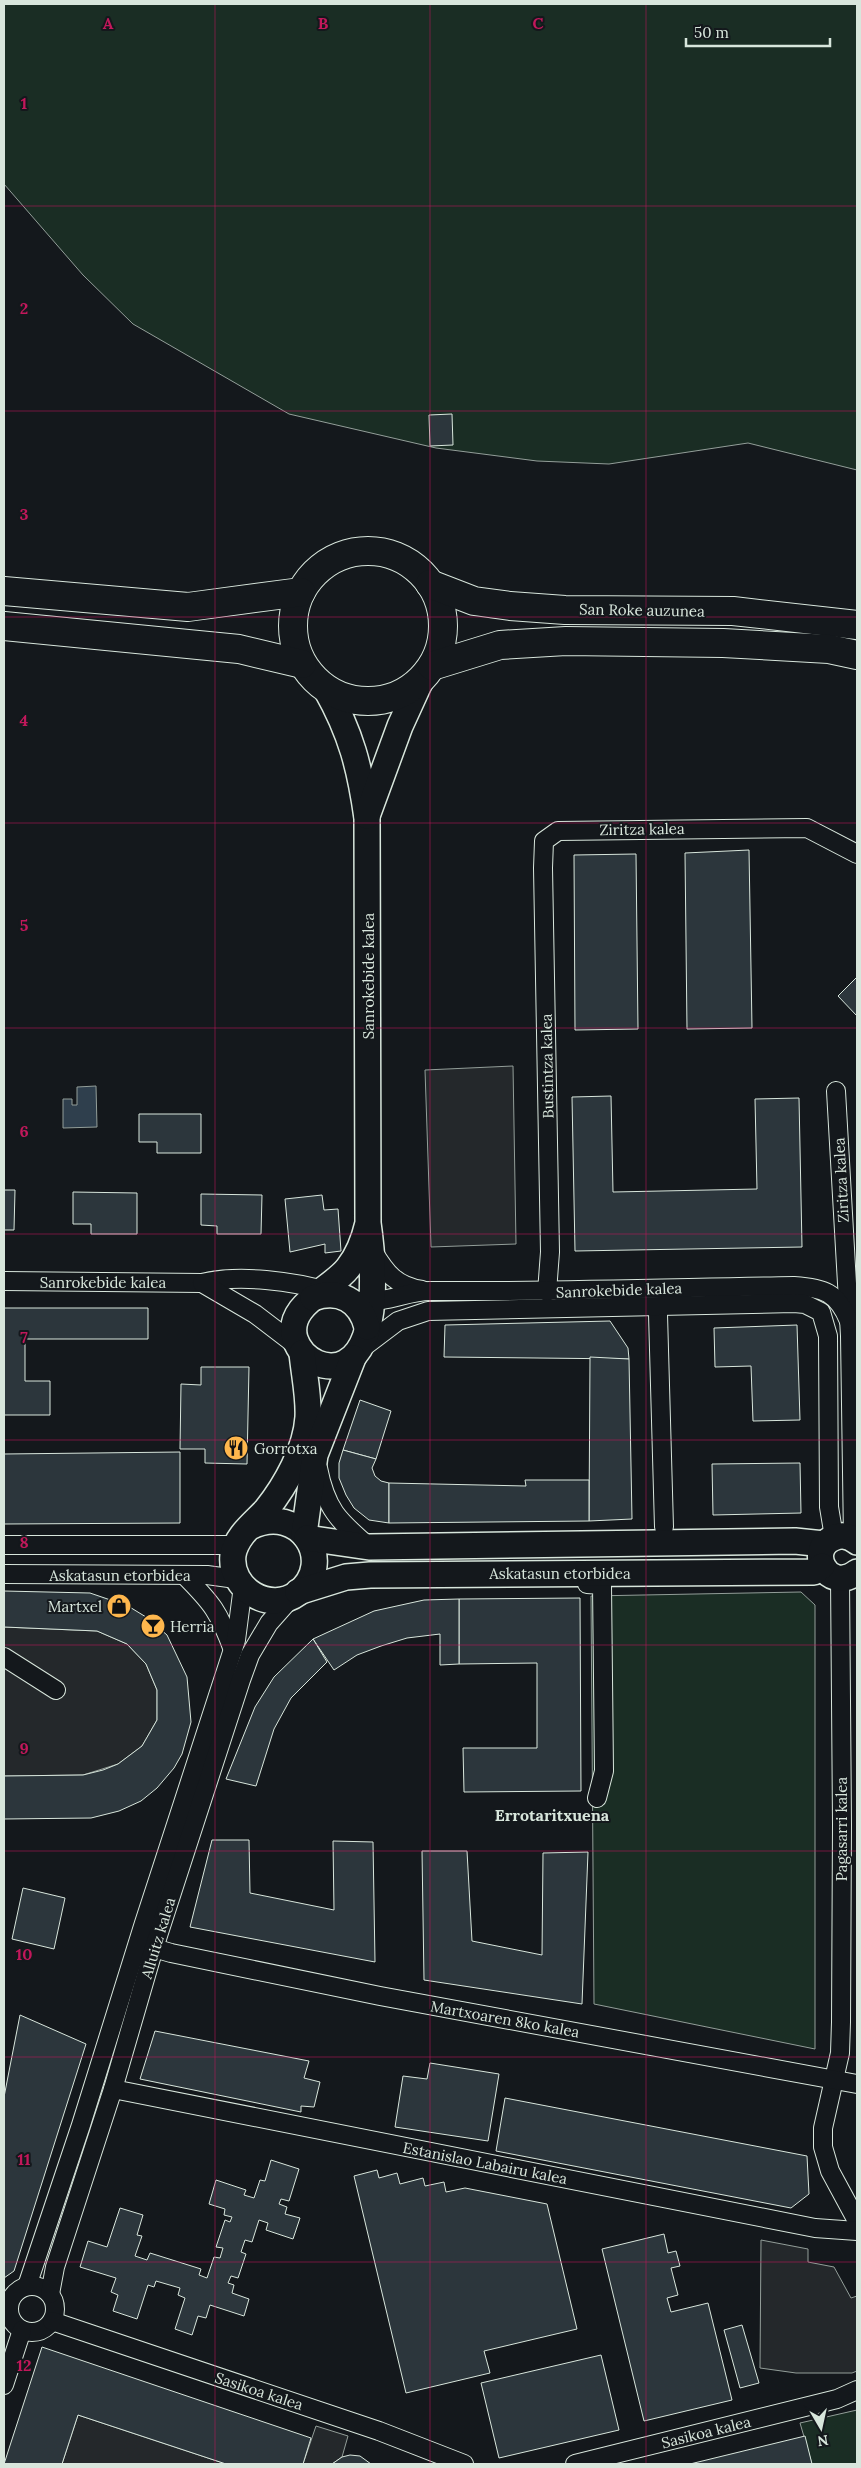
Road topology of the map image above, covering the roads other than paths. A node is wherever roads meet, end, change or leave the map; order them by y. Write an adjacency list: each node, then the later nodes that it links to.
1 (430, 584): 3 (main road); 4 (main road, San Roke auzunea); 8 (main road)
2 (4, 591): 3 (main road)
3 (300, 592): 7 (main road)
4 (857, 625)
5 (4, 626): 7 (main road)
6 (857, 655): 8 (main road)
7 (302, 664): 9 (main road)
8 (427, 673): 9 (main road); 10 (street)
9 (326, 689): 10 (street)
10 (367, 818): 14 (street, Sanrokebide kalea)
11 (544, 841): 12 (street, Ziritza kalea); 19 (street, Bustintza kalea)
12 (857, 854)
13 (836, 1091): 23 (street, Ziritza kalea)
14 (368, 1223): 15 (street); 20 (street)
15 (372, 1250): 18 (street); 21 (street)
16 (4, 1281): 17 (street, Sanrokebide kalea)
17 (202, 1283): 20 (street, Sanrokebide kalea); 25 (street)
18 (425, 1291): 19 (street, Sanrokebide kalea); 21 (street, Sanrokebide kalea)
19 (547, 1292): 23 (street, Sanrokebide kalea)
20 (329, 1295): 21 (street, Sanrokebide kalea); 24 (street); 25 (street)
21 (372, 1302): 24 (street)
22 (658, 1314): 27 (street)
23 (849, 1322): 32 (street, Ziritza kalea)
24 (360, 1345): 25 (street); 26 (street); 32 (street, Sanrokebide kalea)
25 (299, 1349): 28 (street)
26 (315, 1454): 29 (street); 31 (street)
27 (664, 1526)
28 (243, 1536): 29 (street); 30 (street, Askatasun etorbidea); 35 (street)
29 (306, 1536): 31 (street, Askatasun etorbidea); 37 (street)
30 (4, 1545)
31 (368, 1547): 32 (street, Askatasun etorbidea)
32 (841, 1554): 37 (street, Askatasun etorbidea); 42 (street, Pagasarri kalea)
33 (4, 1574): 34 (street, Askatasun etorbidea)
34 (184, 1575): 35 (street, Askatasun etorbidea); 38 (street)
35 (239, 1583): 37 (street); 38 (street, Alluitz kalea)
36 (587, 1584): 41 (street, Askatasun etorbidea)
37 (296, 1594): 43 (street, Alluitz kalea)
38 (233, 1650): 49 (street, Alluitz kalea)
39 (4, 1657): 40 (street)
40 (56, 1690)
41 (597, 1798)
42 (849, 1899): 44 (street, Pagasarri kalea)
43 (154, 1948): 44 (street, Martxoaren 8ko kalea); 46 (street, Alluitz kalea)
44 (835, 2079): 45 (street, Martxoaren 8ko kalea); 47 (street, Pagasarri kalea)
45 (857, 2084)
46 (113, 2089): 48 (street, Estanislao Labairu kalea); 50 (street, Alluitz kalea)
47 (857, 2221)
48 (857, 2231)
49 (27, 2286): 50 (street); 51 (street)
50 (50, 2294): 52 (street)
51 (7, 2300): 53 (street)
52 (52, 2321): 53 (street); 58 (street, Sasikoa kalea)
53 (22, 2330): 54 (street)
54 (4, 2385)
55 (857, 2390): 56 (street, Sasikoa kalea)
56 (837, 2399): 57 (street, Sasikoa kalea); 59 (street, Sasikoa kalea)
57 (857, 2399)
58 (464, 2464)
59 (575, 2464)

